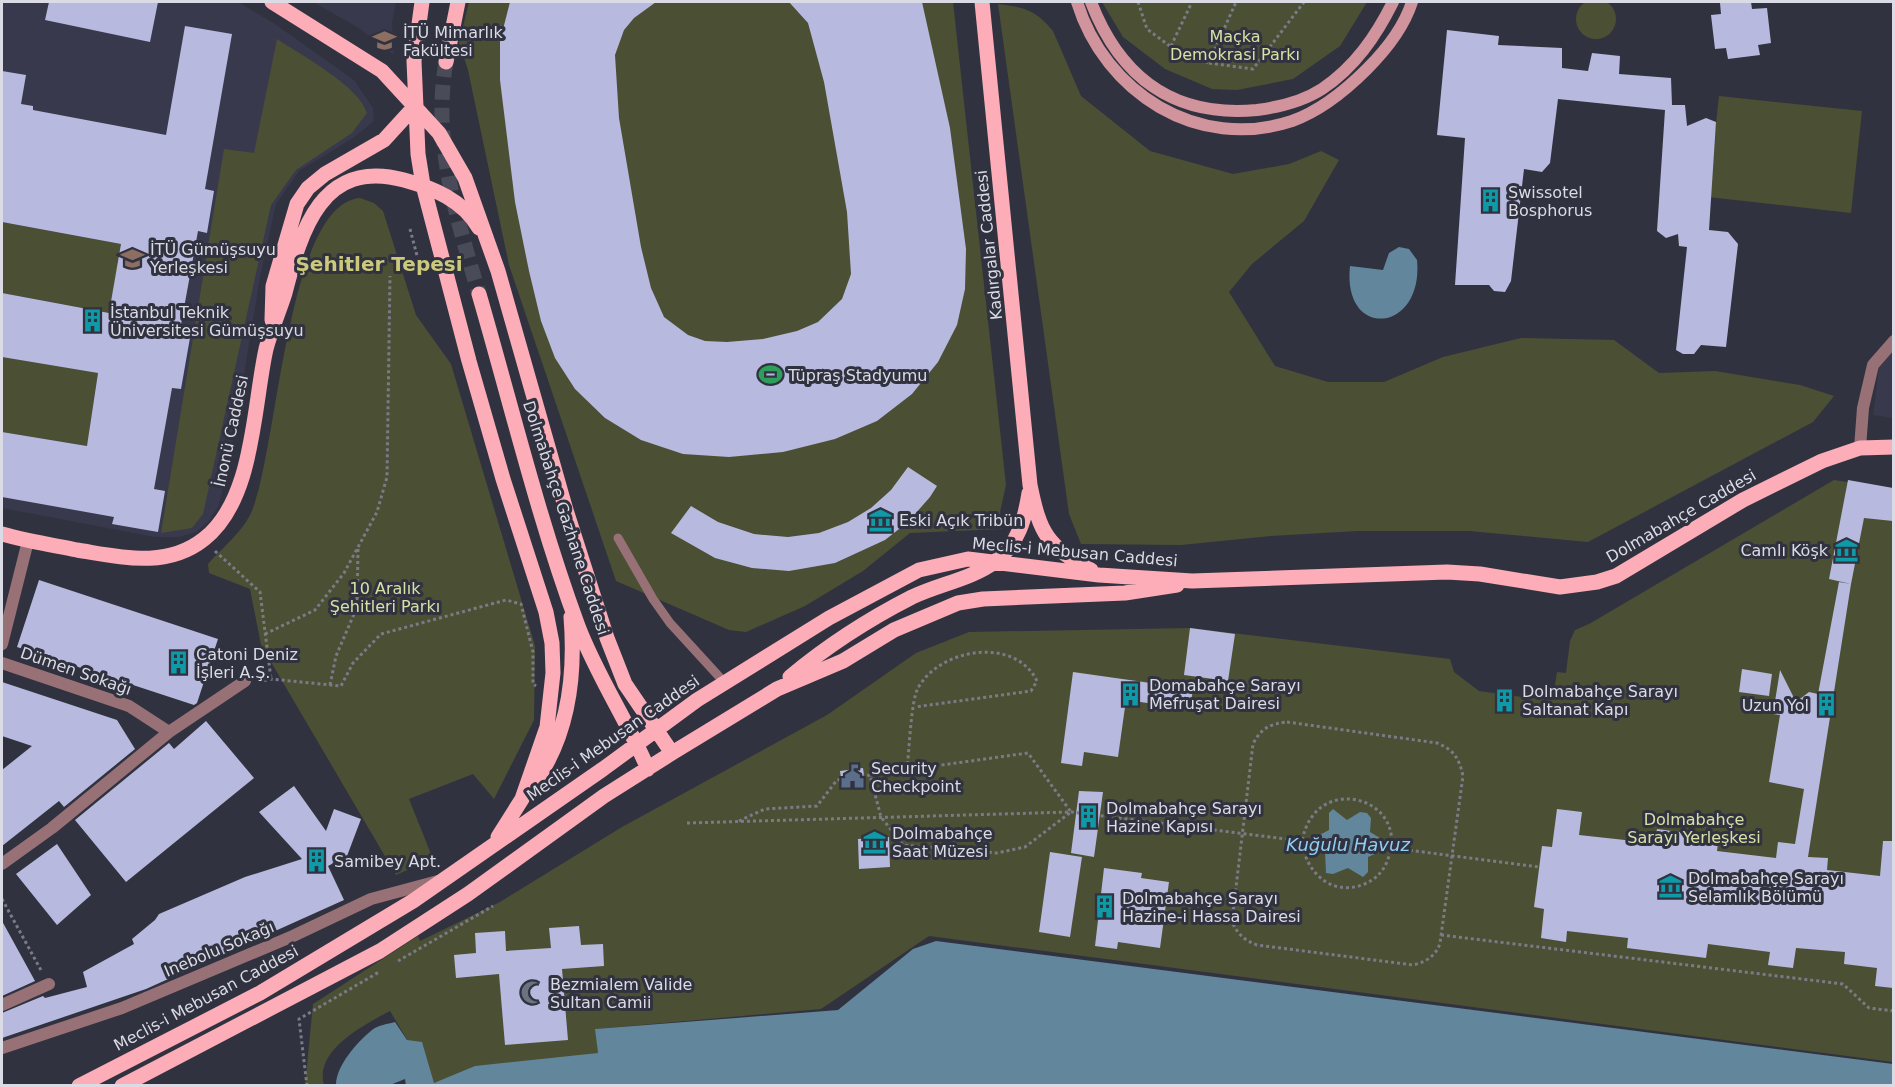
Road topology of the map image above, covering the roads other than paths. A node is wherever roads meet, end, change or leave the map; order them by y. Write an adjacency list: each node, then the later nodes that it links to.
1 (272, 2): 10 (main road)
2 (422, 2): 10 (main road)
3 (458, 2): 9 (main road)
4 (982, 2): 18 (main road, Kadırgalar Caddesi)
5 (1077, 2): 8 (main road)
6 (1091, 2): 7 (main road)
7 (1394, 2)
8 (1412, 2)
9 (446, 62)
10 (416, 105): 11 (main road); 12 (main road); 14 (main road, İnonü Caddesi)
11 (423, 185): 12 (main road, İnonü Caddesi); 14 (main road, İnonü Caddesi); 36 (main road)
12 (486, 241): 31 (main road)
13 (479, 294): 25 (main road, Dolmabahçe Gazhane Caddesi)
14 (272, 327): 21 (main road, İnonü Caddesi)
15 (1893, 341): 17 (street)
16 (1893, 447): 17 (main road, Dolmabahçe Caddesi)
17 (1860, 448): 24 (main road, Dolmabahçe Caddesi)
18 (1030, 485): 22 (main road, Kadırgalar Caddesi); 23 (main road, Kadırgalar Caddesi)
19 (2, 534): 21 (main road, İnonü Caddesi)
20 (618, 538): 29 (lane)
21 (28, 541): 26 (street)
22 (995, 561): 23 (main road, Meclis-i Mebusan Caddesi); 29 (main road, Meclis-i Mebusan Caddesi); 30 (main road)
23 (1099, 575): 24 (main road, Meclis-i Mebusan Caddesi)
24 (1192, 581): 30 (main road, Meclis-i Mebusan Caddesi)
25 (569, 596): 33 (main road, Dolmabahçe Gazhane Caddesi); 36 (main road)
26 (2, 644)
27 (2, 663): 32 (street, Dümen Sokağı)
28 (245, 681): 32 (street)
29 (724, 682): 31 (main road, Meclis-i Mebusan Caddesi)
30 (777, 689): 34 (main road, Meclis-i Mebusan Caddesi)
31 (657, 730): 33 (main road, Meclis-i Mebusan Caddesi); 34 (main road)
32 (169, 732): 38 (street)
33 (637, 745): 35 (main road, Dolmabahçe Gazhane Caddesi); 37 (main road, Meclis-i Mebusan Caddesi)
34 (672, 753): 35 (main road, Meclis-i Mebusan Caddesi)
35 (648, 769): 44 (main road, Meclis-i Mebusan Caddesi)
36 (522, 799): 37 (main road)
37 (494, 843): 39 (main road, Meclis-i Mebusan Caddesi)
38 (2, 864)
39 (448, 878): 42 (street, Inebolu Sokağı); 43 (main road, Meclis-i Mebusan Caddesi)
40 (49, 984): 41 (street)
41 (2, 1005)
42 (2, 1048)
43 (79, 1086)
44 (122, 1086)

